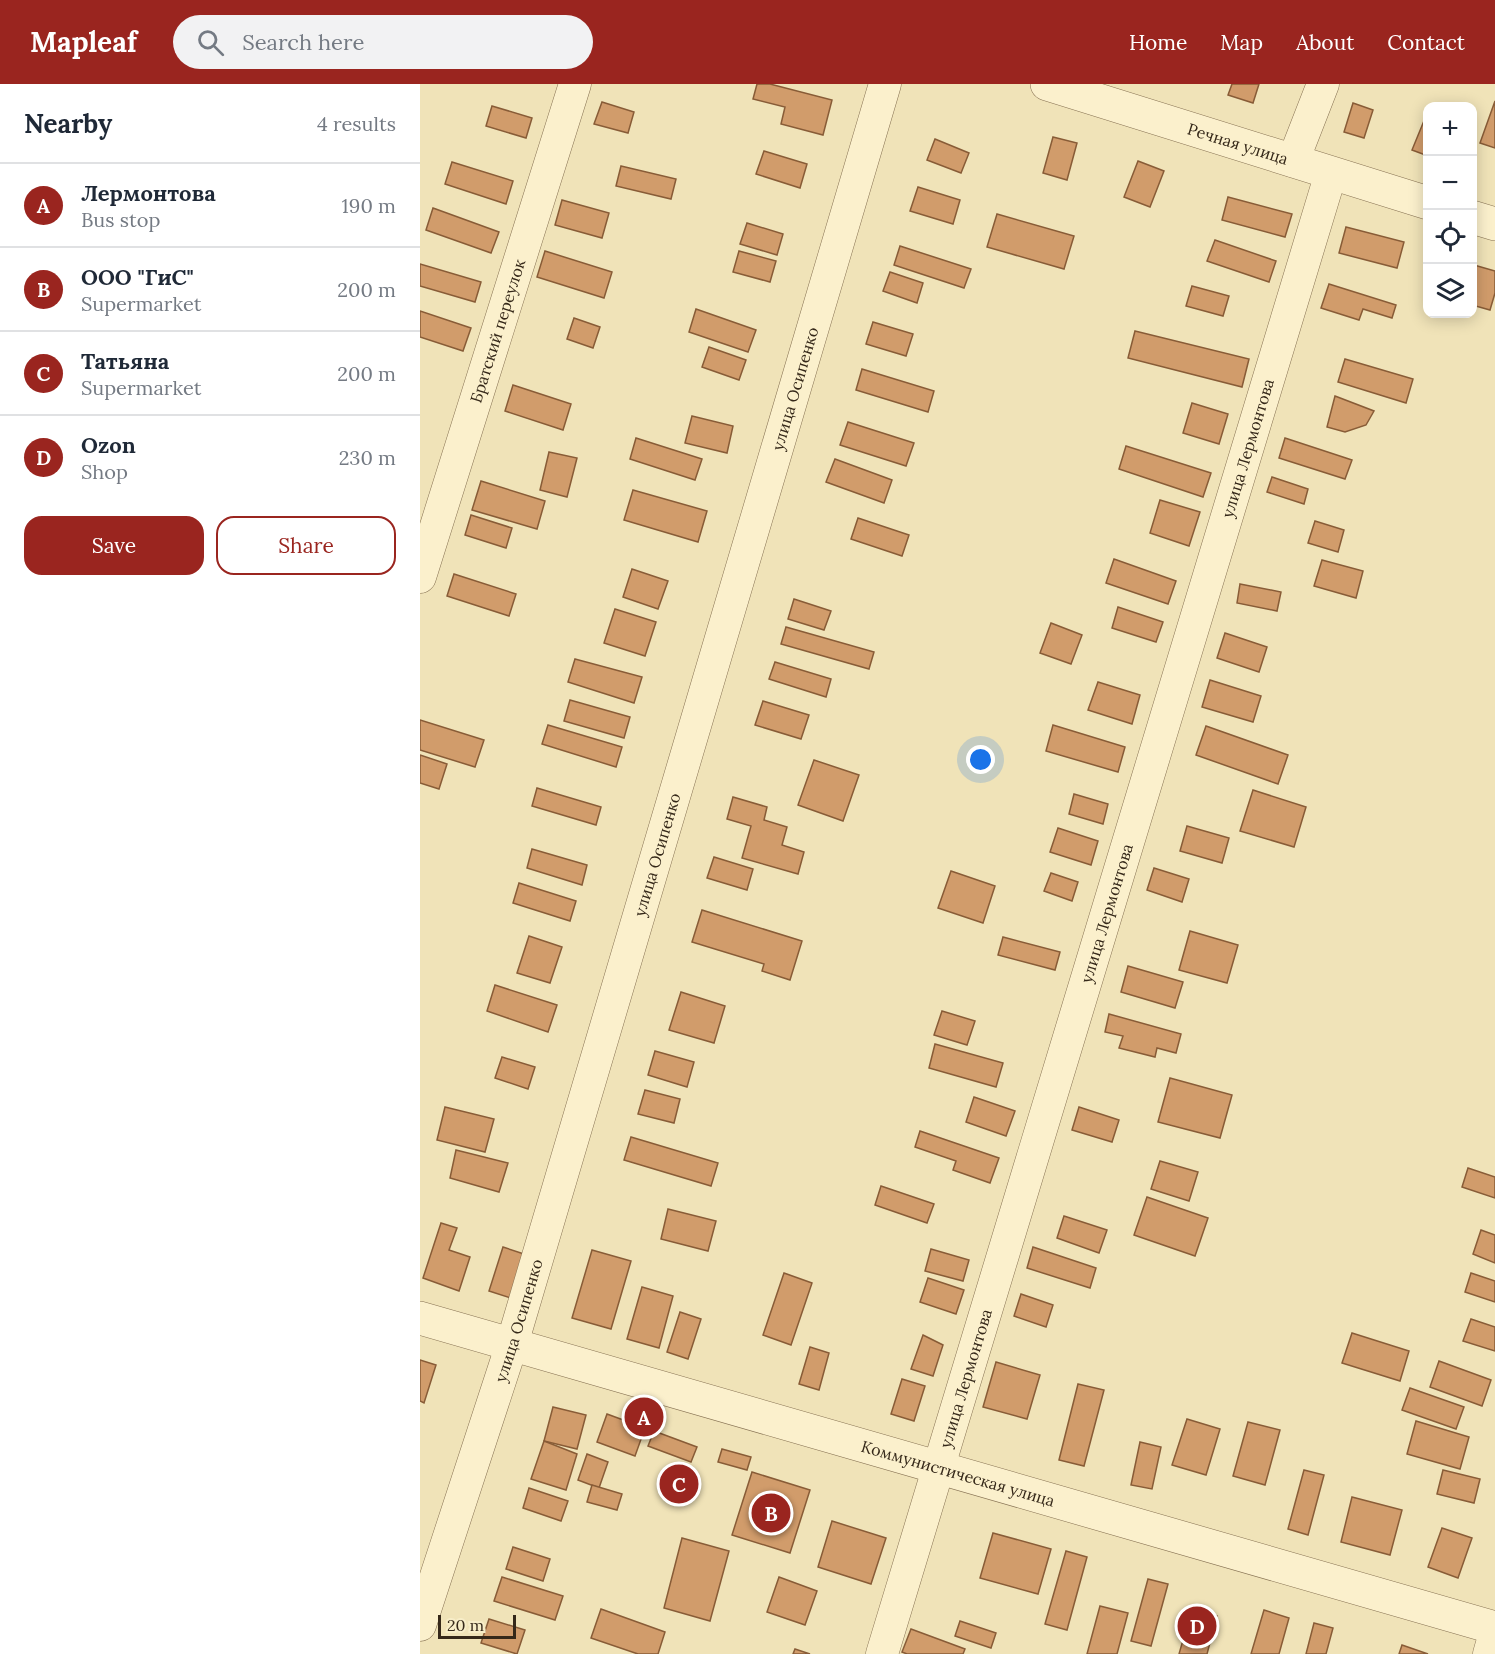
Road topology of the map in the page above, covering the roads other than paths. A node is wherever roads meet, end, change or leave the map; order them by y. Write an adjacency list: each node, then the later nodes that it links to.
1 (575, 84): 10 (street, Братский переулок)
2 (885, 84): 12 (street, улица Осипенко)
3 (1047, 84): 5 (street, Речная улица)
4 (1323, 84): 5 (street)
5 (1293, 161): 6 (street, Речная улица)
6 (1331, 173): 7 (street, Речная улица); 13 (street, улица Лермонтова)
7 (1423, 201)
8 (1477, 218): 9 (street)
9 (1495, 224)
10 (420, 577)
11 (420, 1318): 12 (street, Коммунистическая улица)
12 (512, 1344): 13 (street, Коммунистическая улица); 14 (street, улица Осипенко)
13 (939, 1468): 15 (street, Коммунистическая улица); 17 (street, улица Лермонтова)
14 (420, 1624)
15 (1495, 1628)
16 (1495, 1633): 18 (street)
17 (882, 1654)
18 (1489, 1654)

